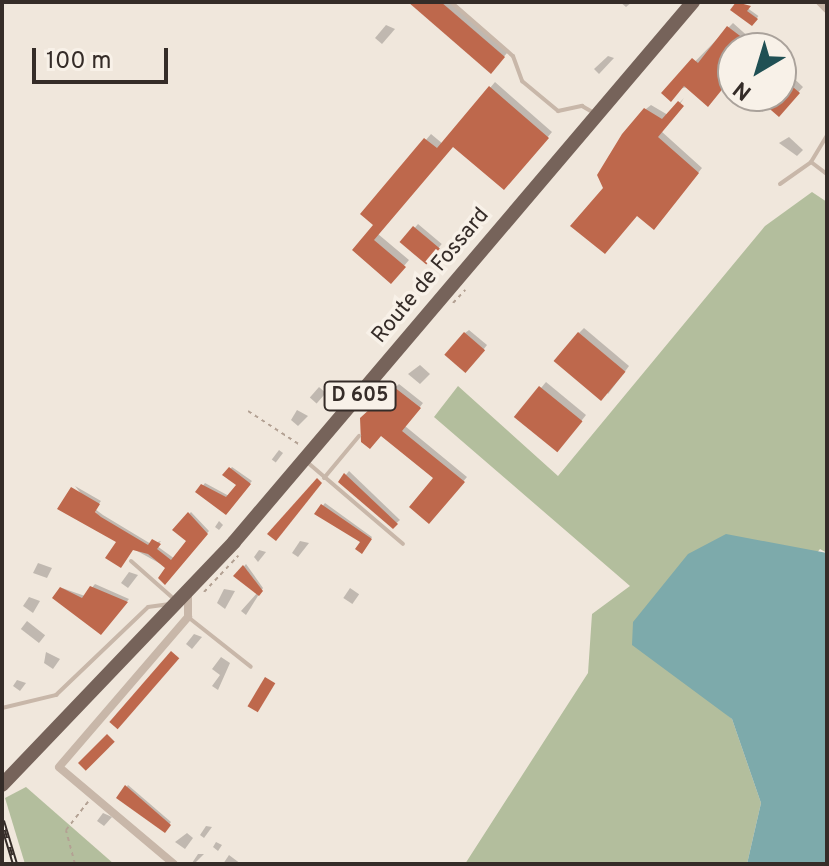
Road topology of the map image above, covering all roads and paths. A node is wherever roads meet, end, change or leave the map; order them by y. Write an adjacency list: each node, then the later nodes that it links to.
1 (451, 2): 5 (lane)
2 (693, 2): 5 (main road, Route de Fossard / D 605)
3 (820, 2): 4 (street)
4 (827, 9)
5 (596, 114): 12 (main road, Route de Fossard / D 605)
6 (827, 135): 7 (lane)
7 (811, 162): 8 (lane); 9 (lane)
8 (827, 174)
9 (780, 184)
10 (248, 411): 12 (path)
11 (359, 436): 13 (lane)
12 (308, 456): 13 (lane); 16 (main road, Route de Fossard / D 605)
13 (324, 478): 14 (lane)
14 (403, 544)
15 (131, 561): 17 (lane)
16 (187, 590): 17 (main road, Route de Fossard / D 605); 18 (street)
17 (174, 604): 20 (lane); 21 (main road, Route de Fossard / D 605)
18 (188, 617): 19 (lane); 22 (street)
19 (251, 667)
20 (2, 708)
21 (7, 780)
22 (93, 796): 23 (path); 24 (street)
23 (75, 864)
24 (174, 864)

